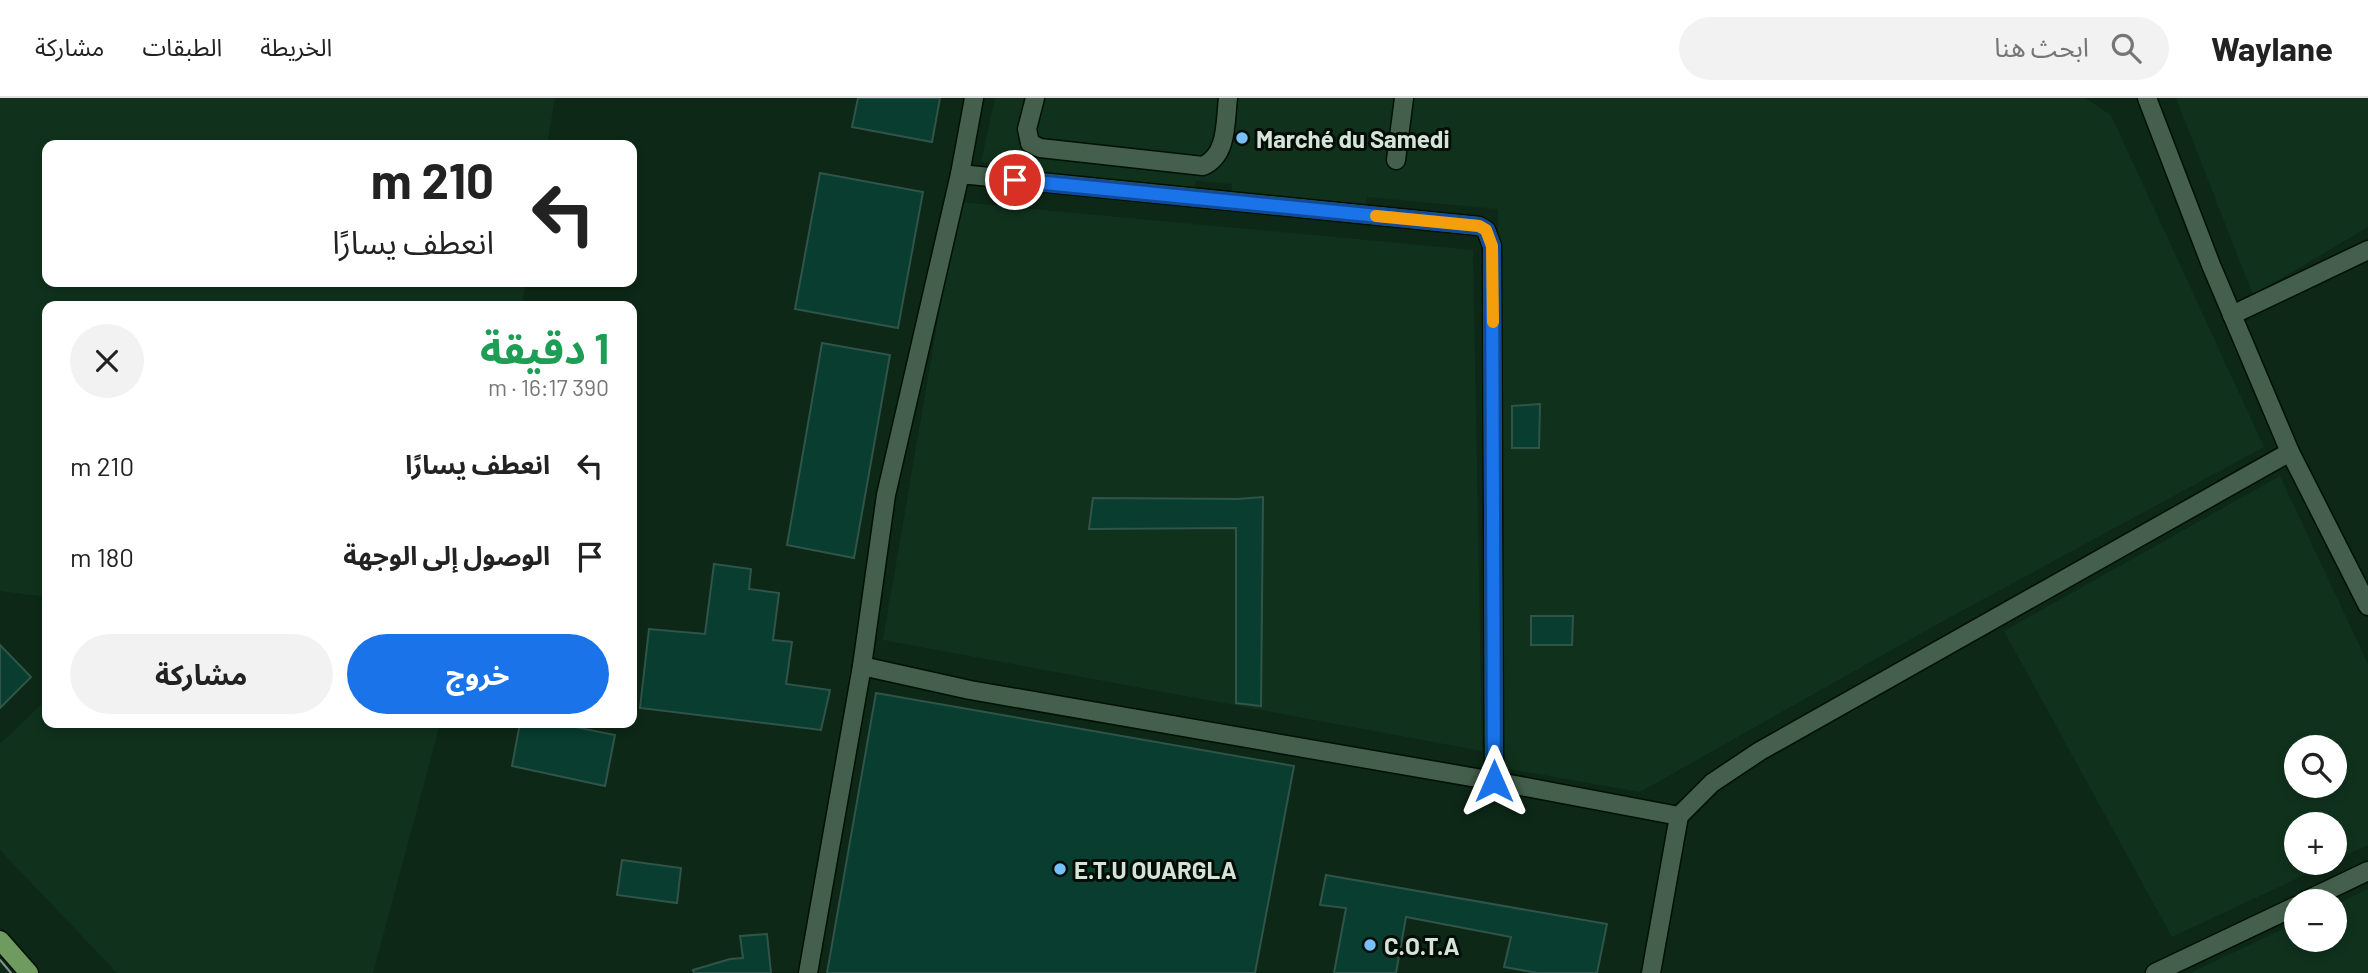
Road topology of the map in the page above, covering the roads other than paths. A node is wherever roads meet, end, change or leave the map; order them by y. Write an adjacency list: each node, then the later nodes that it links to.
1 (974, 98): 7 (street)
2 (1035, 98): 3 (street)
3 (1228, 98)
4 (1404, 98): 6 (street)
5 (2147, 98): 9 (street)
6 (1396, 160)
7 (960, 174): 12 (street); 13 (street)
8 (2368, 250): 9 (street)
9 (2232, 315): 10 (street)
10 (2290, 452): 11 (street); 14 (street)
11 (2368, 606)
12 (862, 666): 13 (street); 20 (street)
13 (1494, 781): 14 (street)
14 (1679, 816): 21 (street)
15 (2368, 871): 16 (street)
16 (2330, 889)
17 (2284, 912): 22 (street)
18 (0, 940): 19 (main road)
19 (29, 973)
20 (808, 973)
21 (1651, 973)
22 (2155, 973)

